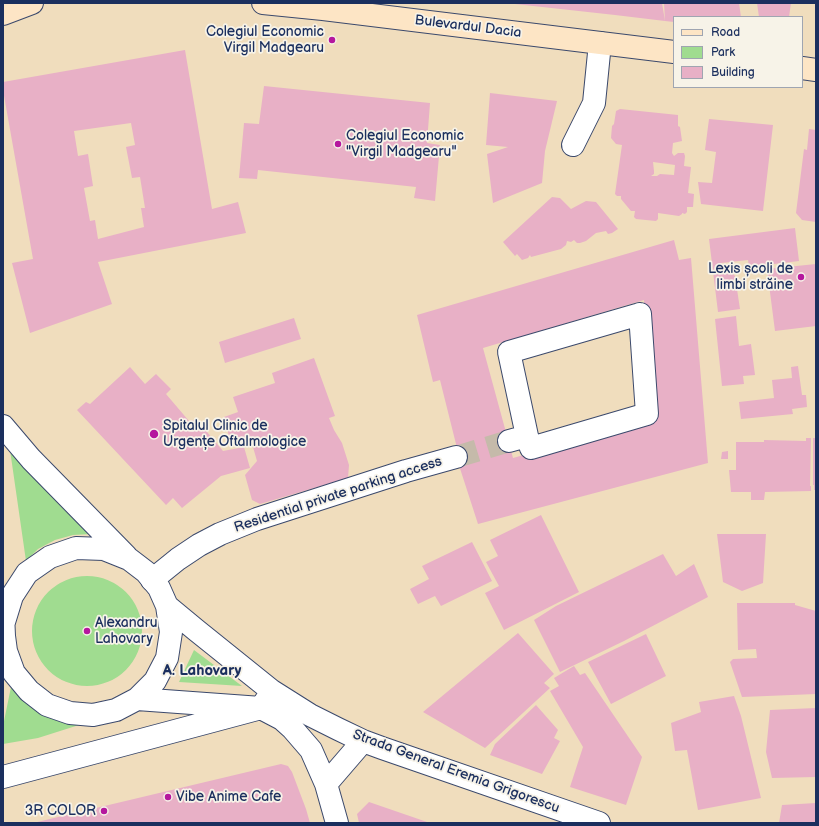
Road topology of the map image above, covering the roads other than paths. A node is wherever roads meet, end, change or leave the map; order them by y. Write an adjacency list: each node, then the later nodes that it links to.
1 (32, 3): 3 (main road)
2 (263, 3): 4 (main road, Bulevardul Dacia)
3 (3, 14)
4 (600, 43): 5 (main road, Bulevardul Dacia); 8 (street)
5 (673, 52)
6 (803, 68): 7 (main road)
7 (816, 70)
8 (573, 145)
9 (3, 426): 12 (street)
10 (518, 438): 10 (street)
11 (456, 457): 13 (street, Residential private parking access)
12 (130, 559): 13 (street); 15 (street)
13 (152, 580): 14 (street)
14 (167, 606): 17 (street); 18 (street)
15 (3, 618): 16 (street)
16 (4, 656): 17 (street)
17 (136, 699): 18 (street)
18 (267, 700): 19 (street, Strada General Eremia Grigorescu); 20 (street); 21 (street)
19 (362, 741): 21 (street); 23 (street, Strada General Eremia Grigorescu)
20 (3, 777)
21 (326, 784): 22 (street)
22 (337, 823)
23 (599, 823)

